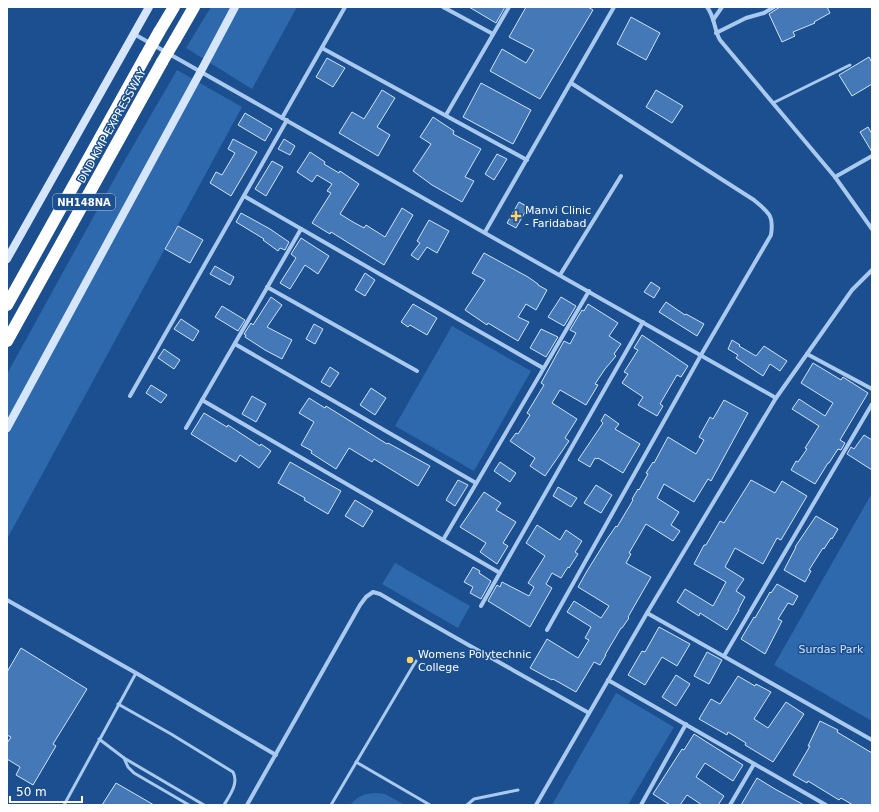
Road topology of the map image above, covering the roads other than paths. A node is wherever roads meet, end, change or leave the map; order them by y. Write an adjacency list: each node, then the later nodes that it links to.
1 (149, 7): 14 (street)
2 (174, 7): 37 (highway, DND KMP EXPRESSWAY / NH148NA, bridge)
3 (194, 7): 39 (highway, DND KMP EXPRESSWAY / NH148NA, bridge)
4 (235, 7): 18 (street)
5 (346, 7): 16 (street)
6 (443, 7): 15 (street)
7 (509, 7): 15 (street)
8 (614, 7): 19 (street)
9 (707, 7): 12 (street)
10 (722, 7): 12 (street)
11 (774, 7): 13 (street)
12 (713, 20): 13 (street)
13 (716, 33): 20 (street)
14 (133, 34): 18 (street); 32 (street)
15 (493, 34): 21 (street)
16 (322, 48): 21 (street); 22 (street)
17 (850, 65): 20 (lane)
18 (201, 71): 22 (street); 50 (street)
19 (571, 83): 25 (street); 42 (street)
20 (773, 103): 27 (street)
21 (446, 115): 25 (street)
22 (282, 118): 23 (street)
23 (286, 120): 28 (street); 31 (street)
24 (872, 156): 27 (street)
25 (527, 160): 31 (street)
26 (621, 176): 34 (street)
27 (835, 177): 30 (street)
28 (244, 196): 29 (street); 46 (street)
29 (301, 229): 35 (street); 43 (street)
30 (872, 229)
31 (485, 232): 34 (street)
32 (7, 259)
33 (872, 270): 41 (street)
34 (560, 275): 36 (street)
35 (268, 287): 40 (street); 44 (street)
36 (589, 291): 38 (street); 43 (street)
37 (7, 305)
38 (643, 322): 42 (street); 54 (street)
39 (7, 342)
40 (235, 344): 48 (street); 52 (street)
41 (807, 354): 45 (street); 47 (street)
42 (701, 355): 47 (street); 58 (street)
43 (543, 368): 52 (street)
44 (417, 371)
45 (872, 389)
46 (130, 396)
47 (776, 398): 57 (street)
48 (202, 400): 51 (street); 53 (street)
49 (872, 404): 59 (street)
50 (7, 428)
51 (186, 428)
52 (476, 483): 53 (street)
53 (443, 540): 54 (street)
54 (500, 573): 56 (street)
55 (7, 600): 61 (street)
56 (480, 606)
57 (647, 613): 59 (street); 62 (street)
58 (547, 630)
59 (724, 656): 67 (street)
60 (416, 661): 70 (lane)
61 (136, 672): 63 (lane); 68 (street)
62 (608, 680): 64 (street); 65 (street)
63 (118, 704): 66 (lane); 76 (lane)
64 (589, 713): 68 (street); 81 (street)
65 (686, 724): 71 (street); 82 (street)
66 (99, 739): 69 (lane); 73 (lane)
67 (872, 740)
68 (276, 756): 77 (street)
69 (124, 758): 74 (lane); 75 (lane)
70 (356, 762): 78 (lane); 79 (lane)
71 (754, 764): 83 (street); 84 (street)
72 (518, 790): 80 (lane)
73 (64, 805)
74 (189, 805)
75 (204, 805)
76 (224, 805)
77 (247, 805)
78 (331, 805)
79 (430, 805)
80 (466, 805)
81 (536, 805)
82 (641, 805)
83 (730, 805)
84 (826, 805)

